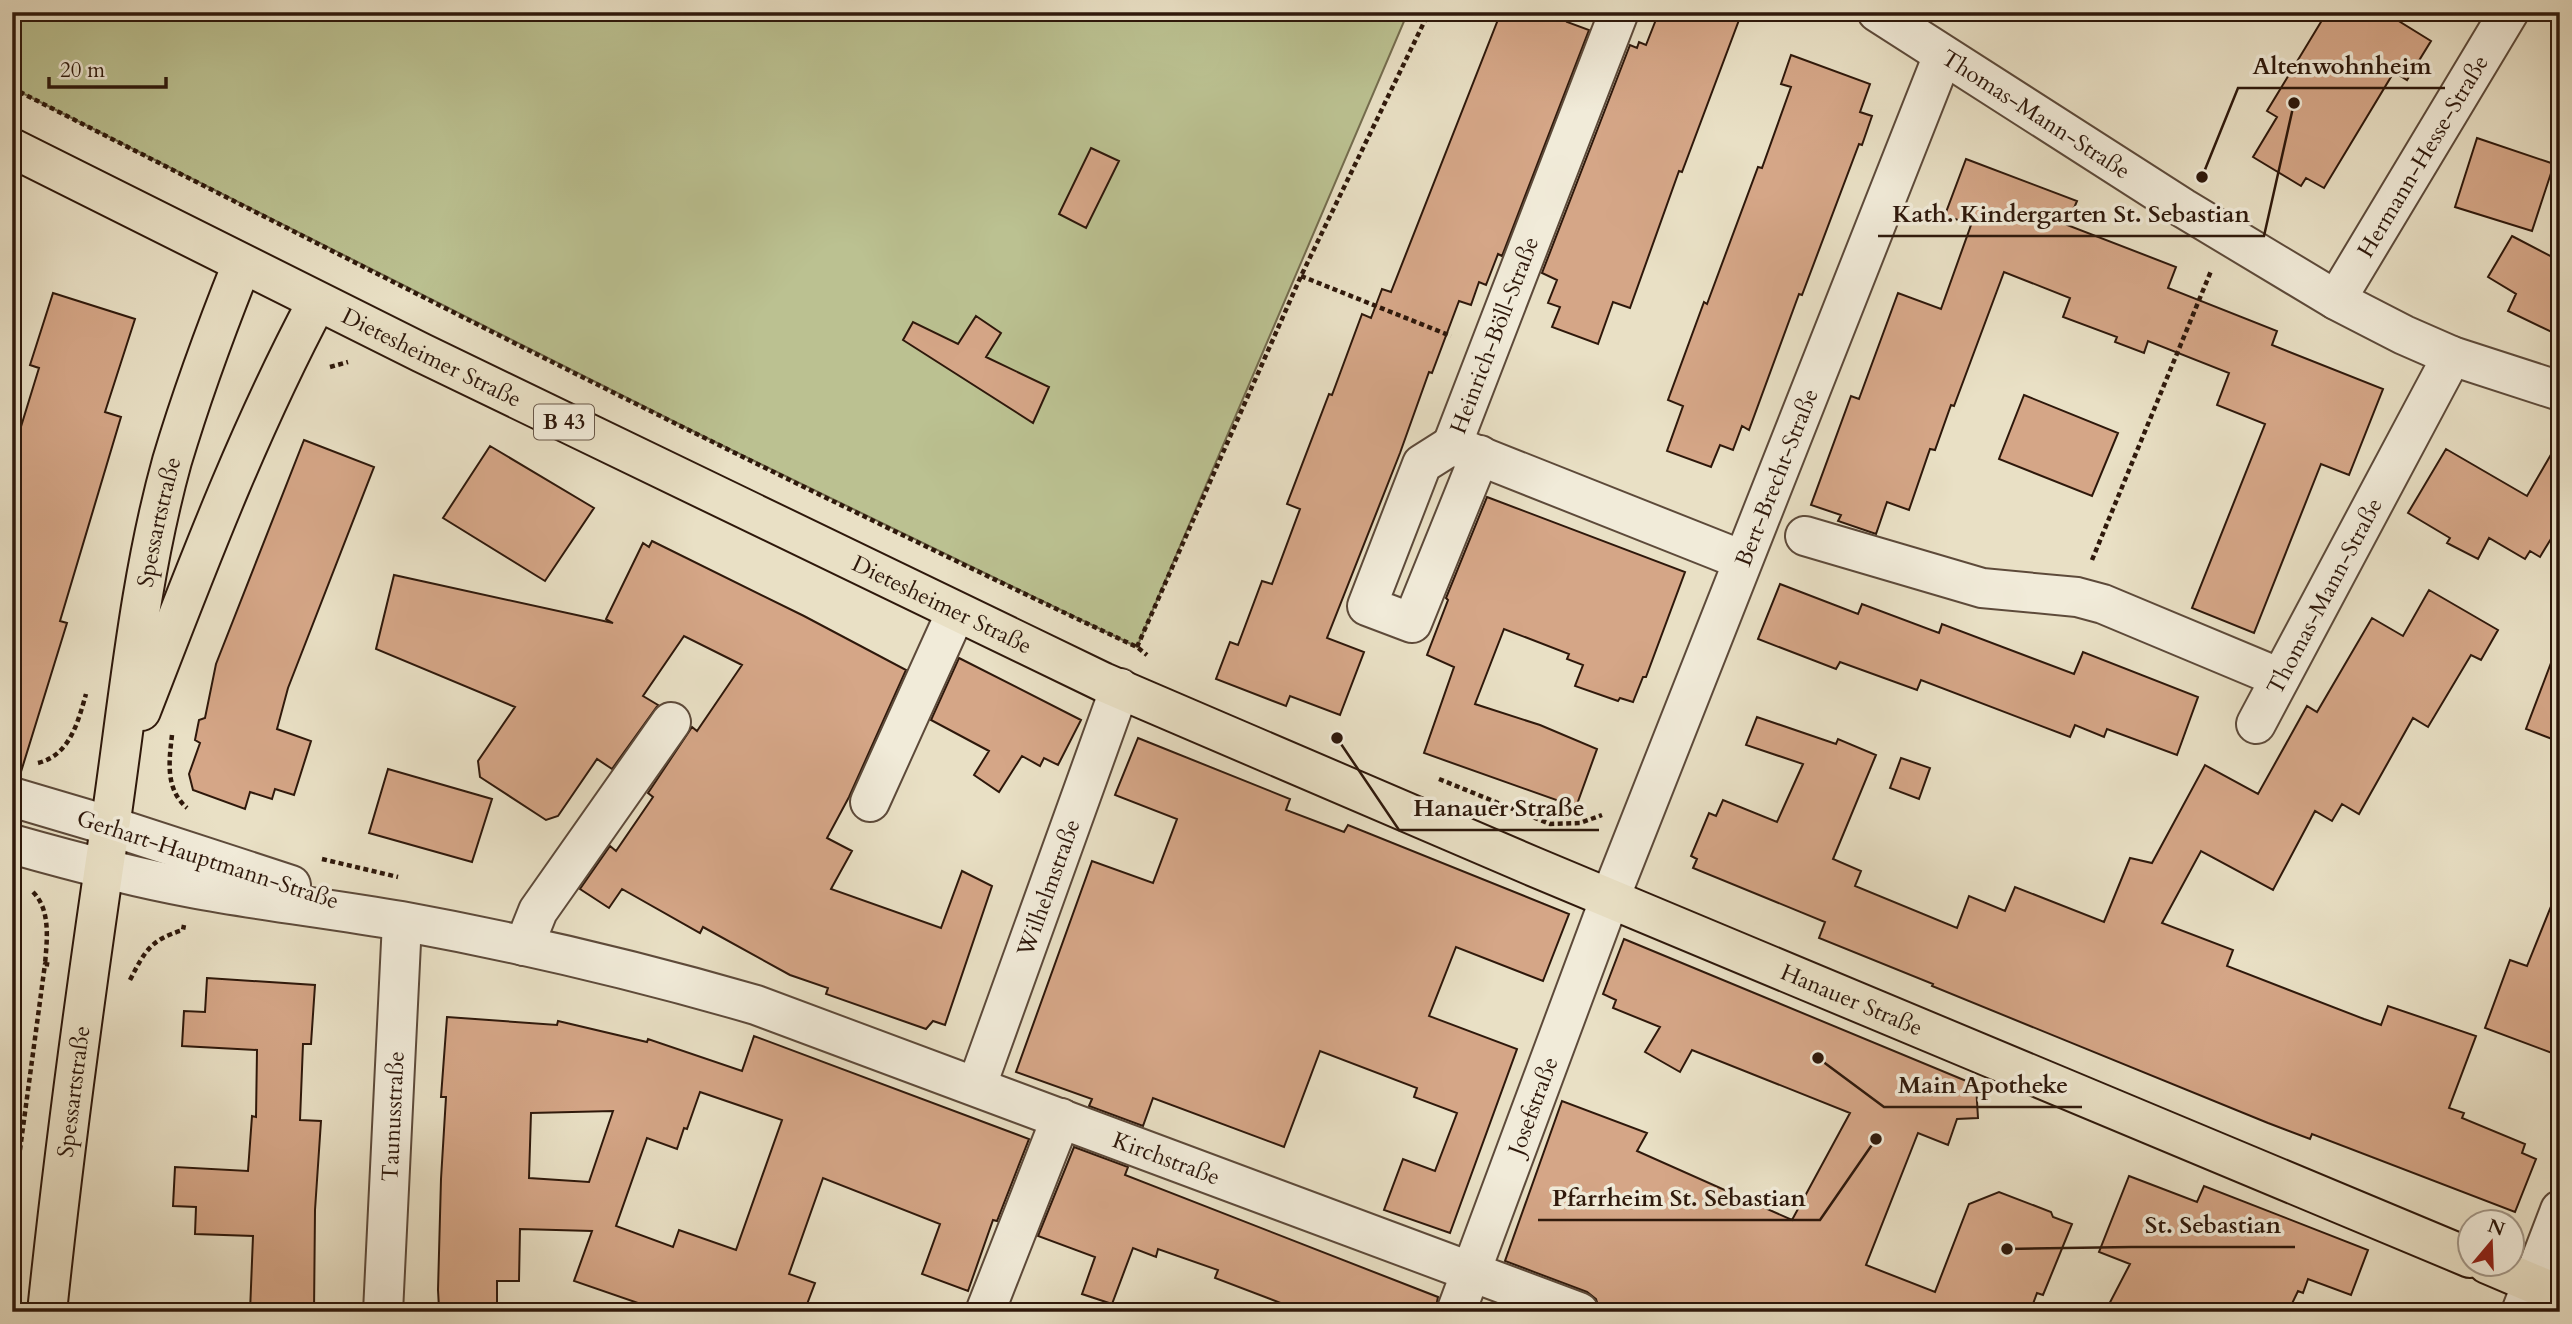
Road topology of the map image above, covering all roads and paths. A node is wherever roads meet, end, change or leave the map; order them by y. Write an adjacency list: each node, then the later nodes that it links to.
1 (1429, 12): 10 (path)
2 (1619, 12): 14 (street, Heinrich-Böll-Straße)
3 (1877, 12): 5 (street, Thomas-Mann-Straße)
4 (2509, 12): 11 (street, Hermann-Hesse-Straße)
5 (1943, 55): 8 (street, Thomas-Mann-Straße); 21 (street, Bert-Brecht-Straße)
6 (12, 89): 13 (path)
7 (12, 148): 9 (main road, Dietesheimer Straße / B 43)
8 (2227, 234): 11 (street, Thomas-Mann-Straße); 22 (path)
9 (242, 264): 12 (main road, Dietesheimer Straße / B 43); 31 (main road, Spessartstraße)
10 (1301, 276): 13 (path); 14 (path)
11 (2336, 300): 16 (street, Thomas-Mann-Straße)
12 (317, 302): 15 (main road, Dietesheimer Straße / B 43); 31 (main road, Spessartstraße)
13 (442, 307): 15 (path)
14 (1488, 351): 21 (street, Heinrich-Böll-Straße)
15 (422, 353): 23 (main road, Dietesheimer Straße / B 43)
16 (2452, 356): 19 (street, Thomas-Mann-Straße); 24 (street, Thomas-Mann-Straße)
17 (351, 361): 18 (path)
18 (320, 372)
19 (2560, 391)
20 (1805, 536): 22 (street)
21 (1742, 560): 38 (street, Bert-Brecht-Straße)
22 (2077, 597): 24 (street)
23 (956, 612): 25 (main road, Dietesheimer Straße / B 43); 30 (street)
24 (2280, 678): 27 (street, Thomas-Mann-Straße)
25 (1120, 688): 38 (main road, Hanauer Straße / B 43); 43 (street, Wilhelmstraße)
26 (671, 722): 40 (street)
27 (2256, 723)
28 (173, 732): 32 (path)
29 (12, 797): 31 (street, Gerhart-Hauptmann-Straße)
30 (870, 802)
31 (112, 807): 35 (main road, Spessartstraße); 39 (street, Gerhart-Hauptmann-Straße)
32 (192, 813)
33 (12, 844): 35 (street, Gerhart-Hauptmann-Straße)
34 (320, 859): 36 (path)
35 (103, 870): 39 (street, Gerhart-Hauptmann-Straße); 50 (main road, Spessartstraße)
36 (402, 878)
37 (28, 887): 41 (path)
38 (1610, 898): 46 (main road, Hanauer Straße / B 43); 47 (street, Josefstraße)
39 (402, 922): 40 (street, Gerhart-Hauptmann-Straße); 51 (street, Taunusstraße)
40 (524, 946): 42 (street, Gerhart-Hauptmann-Straße)
41 (45, 964)
42 (757, 1004): 43 (street, Kirchstraße)
43 (977, 1085): 44 (street, Kirchstraße)
44 (1061, 1118): 47 (street, Kirchstraße); 52 (street)
45 (2560, 1210): 49 (street)
46 (2456, 1252)
47 (1472, 1271): 53 (street, Josefstraße); 54 (street, Kirchstraße)
48 (2508, 1278): 49 (main road)
49 (2537, 1296)
50 (47, 1312)
51 (383, 1312)
52 (985, 1312)
53 (1456, 1312)
54 (1579, 1312)

